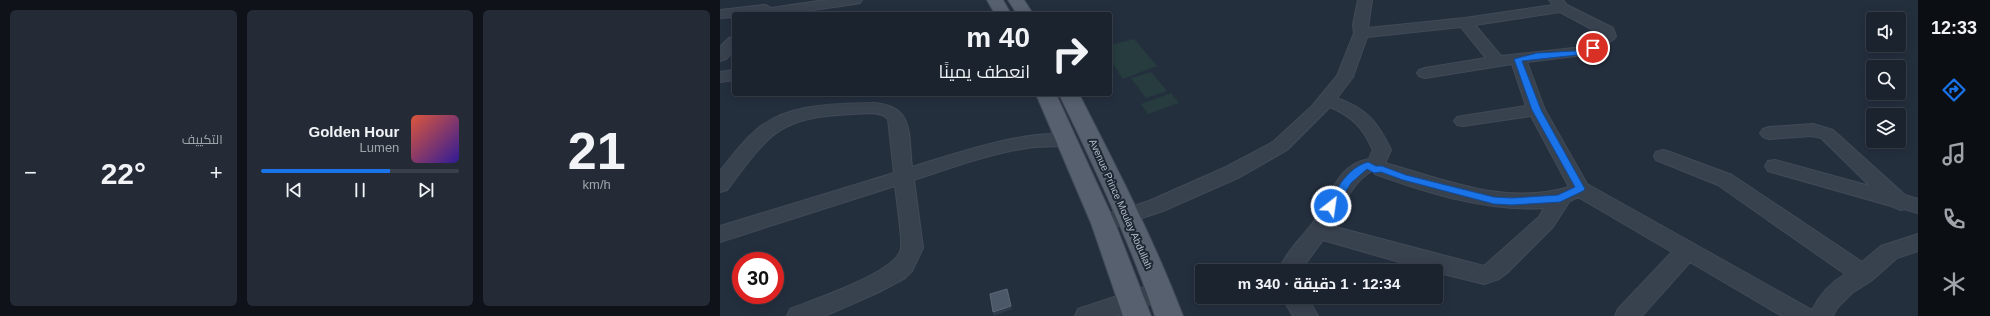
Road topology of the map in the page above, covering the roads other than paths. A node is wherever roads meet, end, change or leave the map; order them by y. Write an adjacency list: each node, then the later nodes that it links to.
1 (850, 0): 6 (street)
2 (995, 0): 8 (main road)
3 (1016, 0): 9 (main road)
4 (1365, 0): 13 (street)
5 (1559, 4): 12 (street); 16 (street)
6 (766, 9): 7 (street)
7 (738, 12)
8 (1002, 12)
9 (1024, 12)
10 (732, 13): 11 (street)
11 (720, 14)
12 (1465, 22): 13 (street); 17 (street)
13 (1361, 33): 23 (street)
14 (732, 43): 15 (street)
15 (720, 56)
16 (1518, 59): 17 (street); 24 (street)
17 (1497, 61): 18 (street)
18 (1425, 73)
19 (732, 75): 20 (street)
20 (720, 77)
21 (1047, 96): 26 (main road, Avenue Prince Moulay Abdullah)
22 (1071, 96): 36 (main road, Avenue Prince Moulay Abdullah)
23 (1328, 100): 29 (street); 36 (street)
24 (1536, 110): 25 (street); 33 (street)
25 (1463, 121)
26 (1061, 130): 31 (street); 36 (main road, Avenue Prince Moulay Abdullah)
27 (1769, 133): 35 (street)
28 (1663, 156): 42 (street)
29 (1376, 164): 34 (street); 37 (street)
30 (1775, 166): 35 (street)
31 (904, 176): 32 (street); 38 (street); 46 (street)
32 (720, 185)
33 (1580, 189): 34 (street); 40 (street)
34 (1560, 199): 37 (street)
35 (1909, 205)
36 (1114, 219): 43 (main road, Avenue Prince Moulay Abdullah); 45 (main road, Avenue Prince Moulay Abdullah)
37 (1318, 230): 41 (street)
38 (720, 234)
39 (1918, 242): 42 (street)
40 (1687, 250): 50 (street); 51 (street)
41 (1292, 264)
42 (1862, 275): 52 (street)
43 (1160, 291): 45 (street); 48 (main road, Avenue Prince Moulay Abdullah)
44 (1298, 304): 49 (street)
45 (1135, 308): 47 (street)
46 (799, 316)
47 (1088, 316)
48 (1169, 316)
49 (1306, 316)
50 (1627, 316)
51 (1803, 316)
52 (1820, 316)

